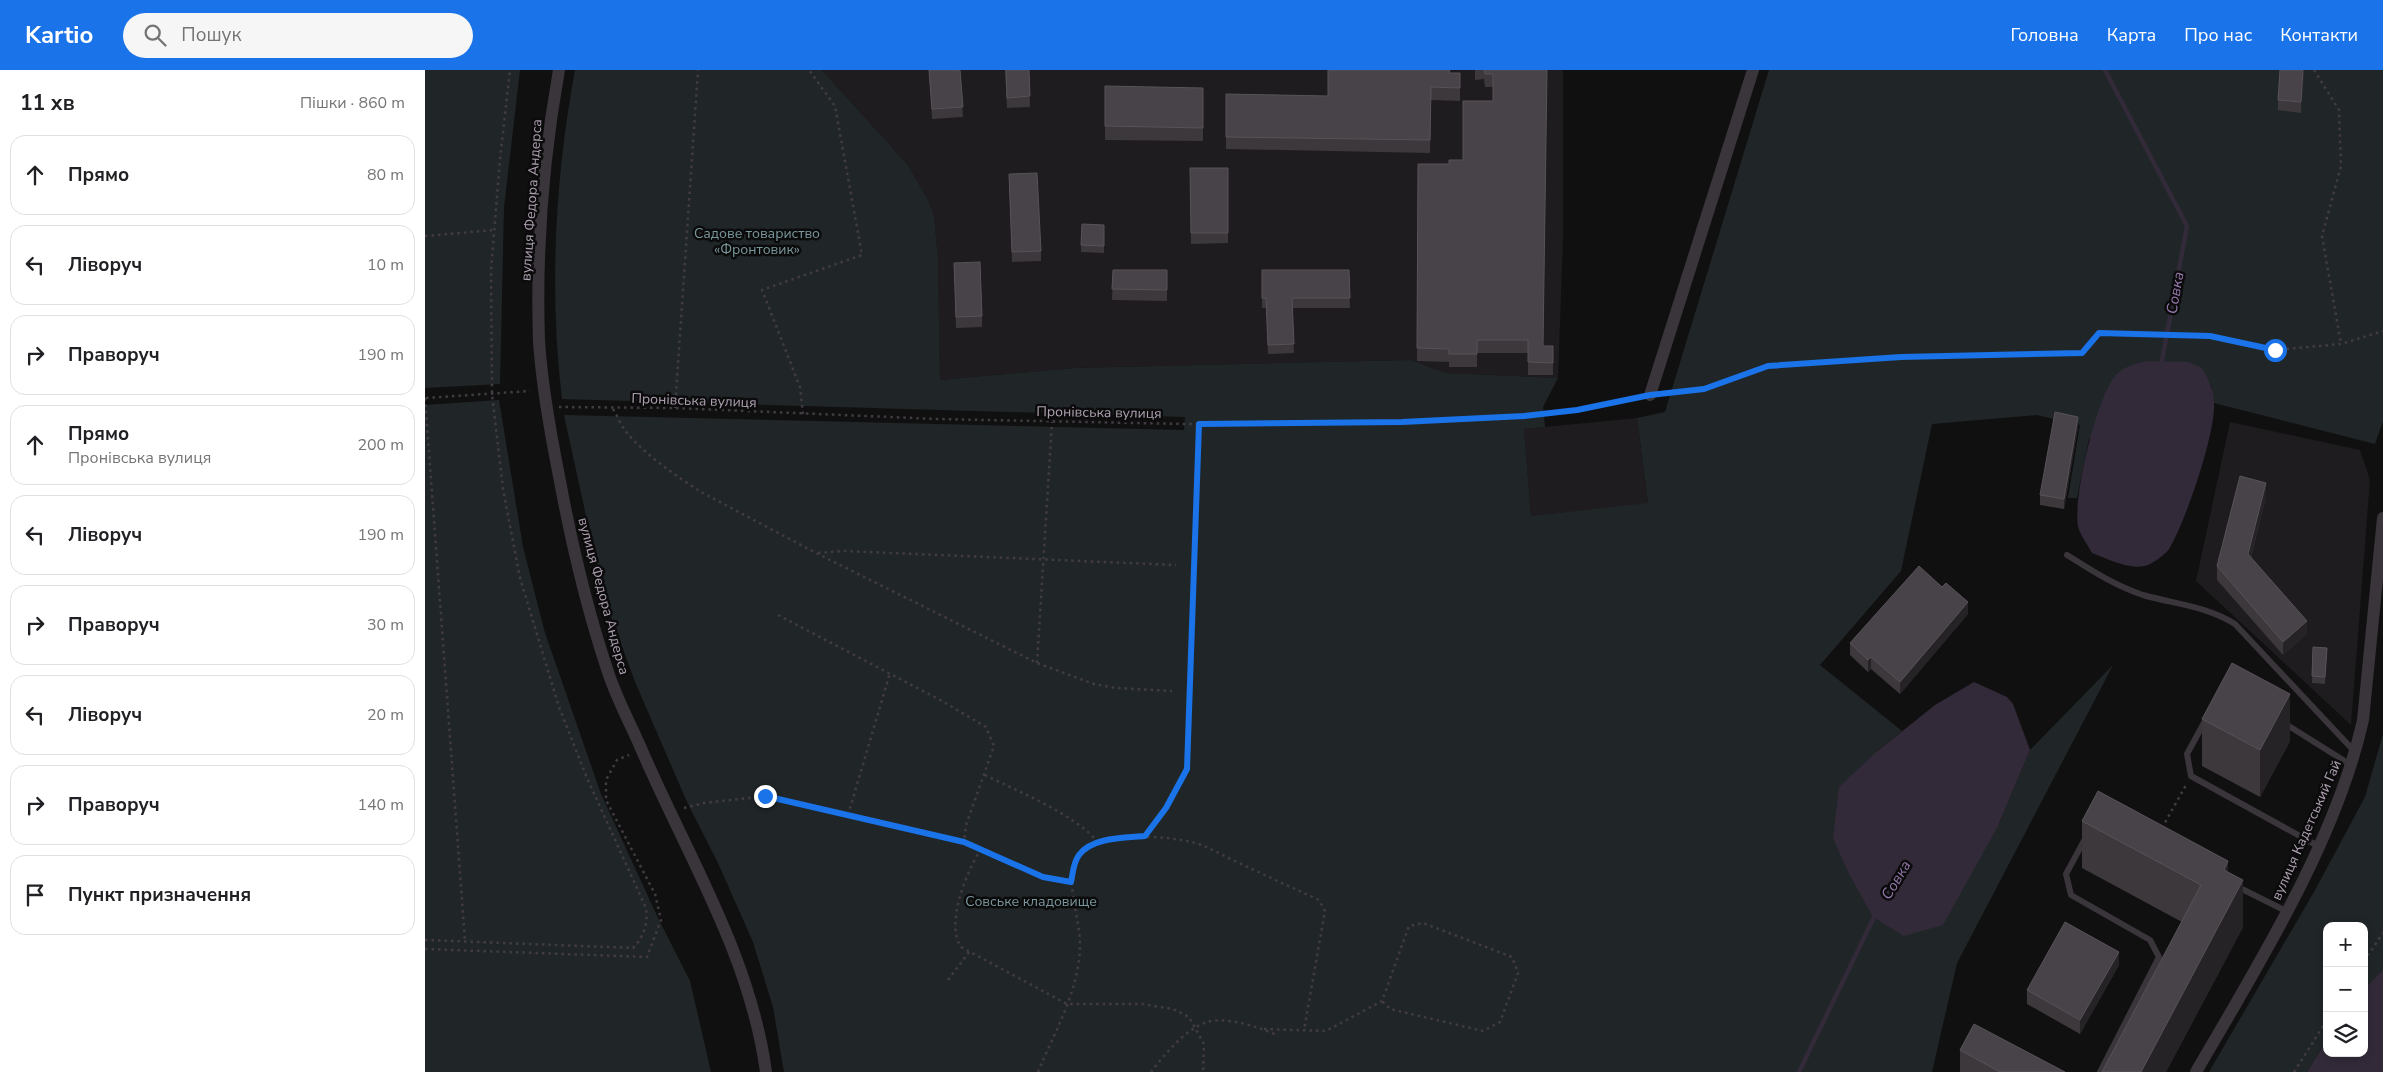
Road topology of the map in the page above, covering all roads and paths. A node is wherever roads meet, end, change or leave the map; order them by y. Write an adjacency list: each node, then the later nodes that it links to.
1 (510, 70): 7 (path)
2 (559, 70): 11 (street, вулиця Федора Андерса)
3 (698, 70): 17 (path)
4 (809, 70): 18 (path)
5 (1753, 70): 13 (street)
6 (2314, 70): 10 (path)
7 (494, 230): 8 (path); 12 (path)
8 (425, 236)
9 (2383, 331): 10 (path)
10 (2341, 344): 13 (path, Пронівська вулиця)
11 (544, 390): 12 (path); 15 (street, вулиця Федора Андерса)
12 (492, 394): 14 (path); 50 (path)
13 (1650, 395): 20 (path, Пронівська вулиця)
14 (425, 398): 50 (path)
15 (545, 407): 16 (path, Пронівська вулиця); 32 (street, вулиця Федора Андерса)
16 (613, 408): 17 (path, Пронівська вулиця); 22 (path)
17 (675, 408): 18 (path, Пронівська вулиця)
18 (803, 414): 19 (path, Пронівська вулиця)
19 (1053, 422): 20 (path, Пронівська вулиця); 24 (path)
20 (1199, 424): 39 (path)
21 (2383, 518): 33 (street, вулиця Кадетський Гай)
22 (816, 553): 24 (path); 27 (path)
23 (2067, 555): 33 (lane)
24 (1044, 559): 25 (path); 27 (path)
25 (1176, 565)
26 (778, 615): 28 (path)
27 (1037, 663): 29 (path)
28 (889, 673): 34 (path); 37 (path)
29 (1171, 691)
30 (2210, 713): 35 (lane)
31 (2278, 720): 33 (lane)
32 (641, 750): 36 (street, вулиця Федора Андерса); 51 (path)
33 (2354, 758): 43 (street, вулиця Кадетський Гай)
34 (985, 775): 41 (path); 42 (path)
35 (2191, 776): 40 (path); 43 (lane)
36 (670, 810): 37 (path); 62 (street, вулиця Федора Андерса)
37 (847, 815): 41 (path)
38 (2087, 835): 66 (lane)
39 (1145, 836): 42 (path); 60 (path)
40 (2157, 836)
41 (964, 842): 44 (path)
42 (1100, 843): 45 (path)
43 (2318, 846): 47 (street, вулиця Кадетський Гай)
44 (981, 849): 45 (path); 52 (path)
45 (1071, 882): 56 (path)
46 (2233, 884): 47 (lane)
47 (2286, 911): 67 (street, вулиця Кадетський Гай)
48 (2382, 933): 53 (path)
49 (425, 940): 50 (path)
50 (465, 941)
51 (425, 949)
52 (969, 952): 54 (path); 56 (path)
53 (2368, 955)
54 (948, 980)
55 (1382, 1001): 55 (path); 60 (path)
56 (1067, 1004): 58 (path); 63 (path)
57 (2323, 1026): 68 (path)
58 (1195, 1028): 59 (path); 64 (path); 65 (path)
59 (1264, 1029): 60 (path); 61 (path)
60 (1304, 1030)
61 (1278, 1036)
62 (767, 1072)
63 (1038, 1072)
64 (1151, 1072)
65 (1203, 1072)
66 (2100, 1072)
67 (2196, 1072)
68 (2294, 1072)

